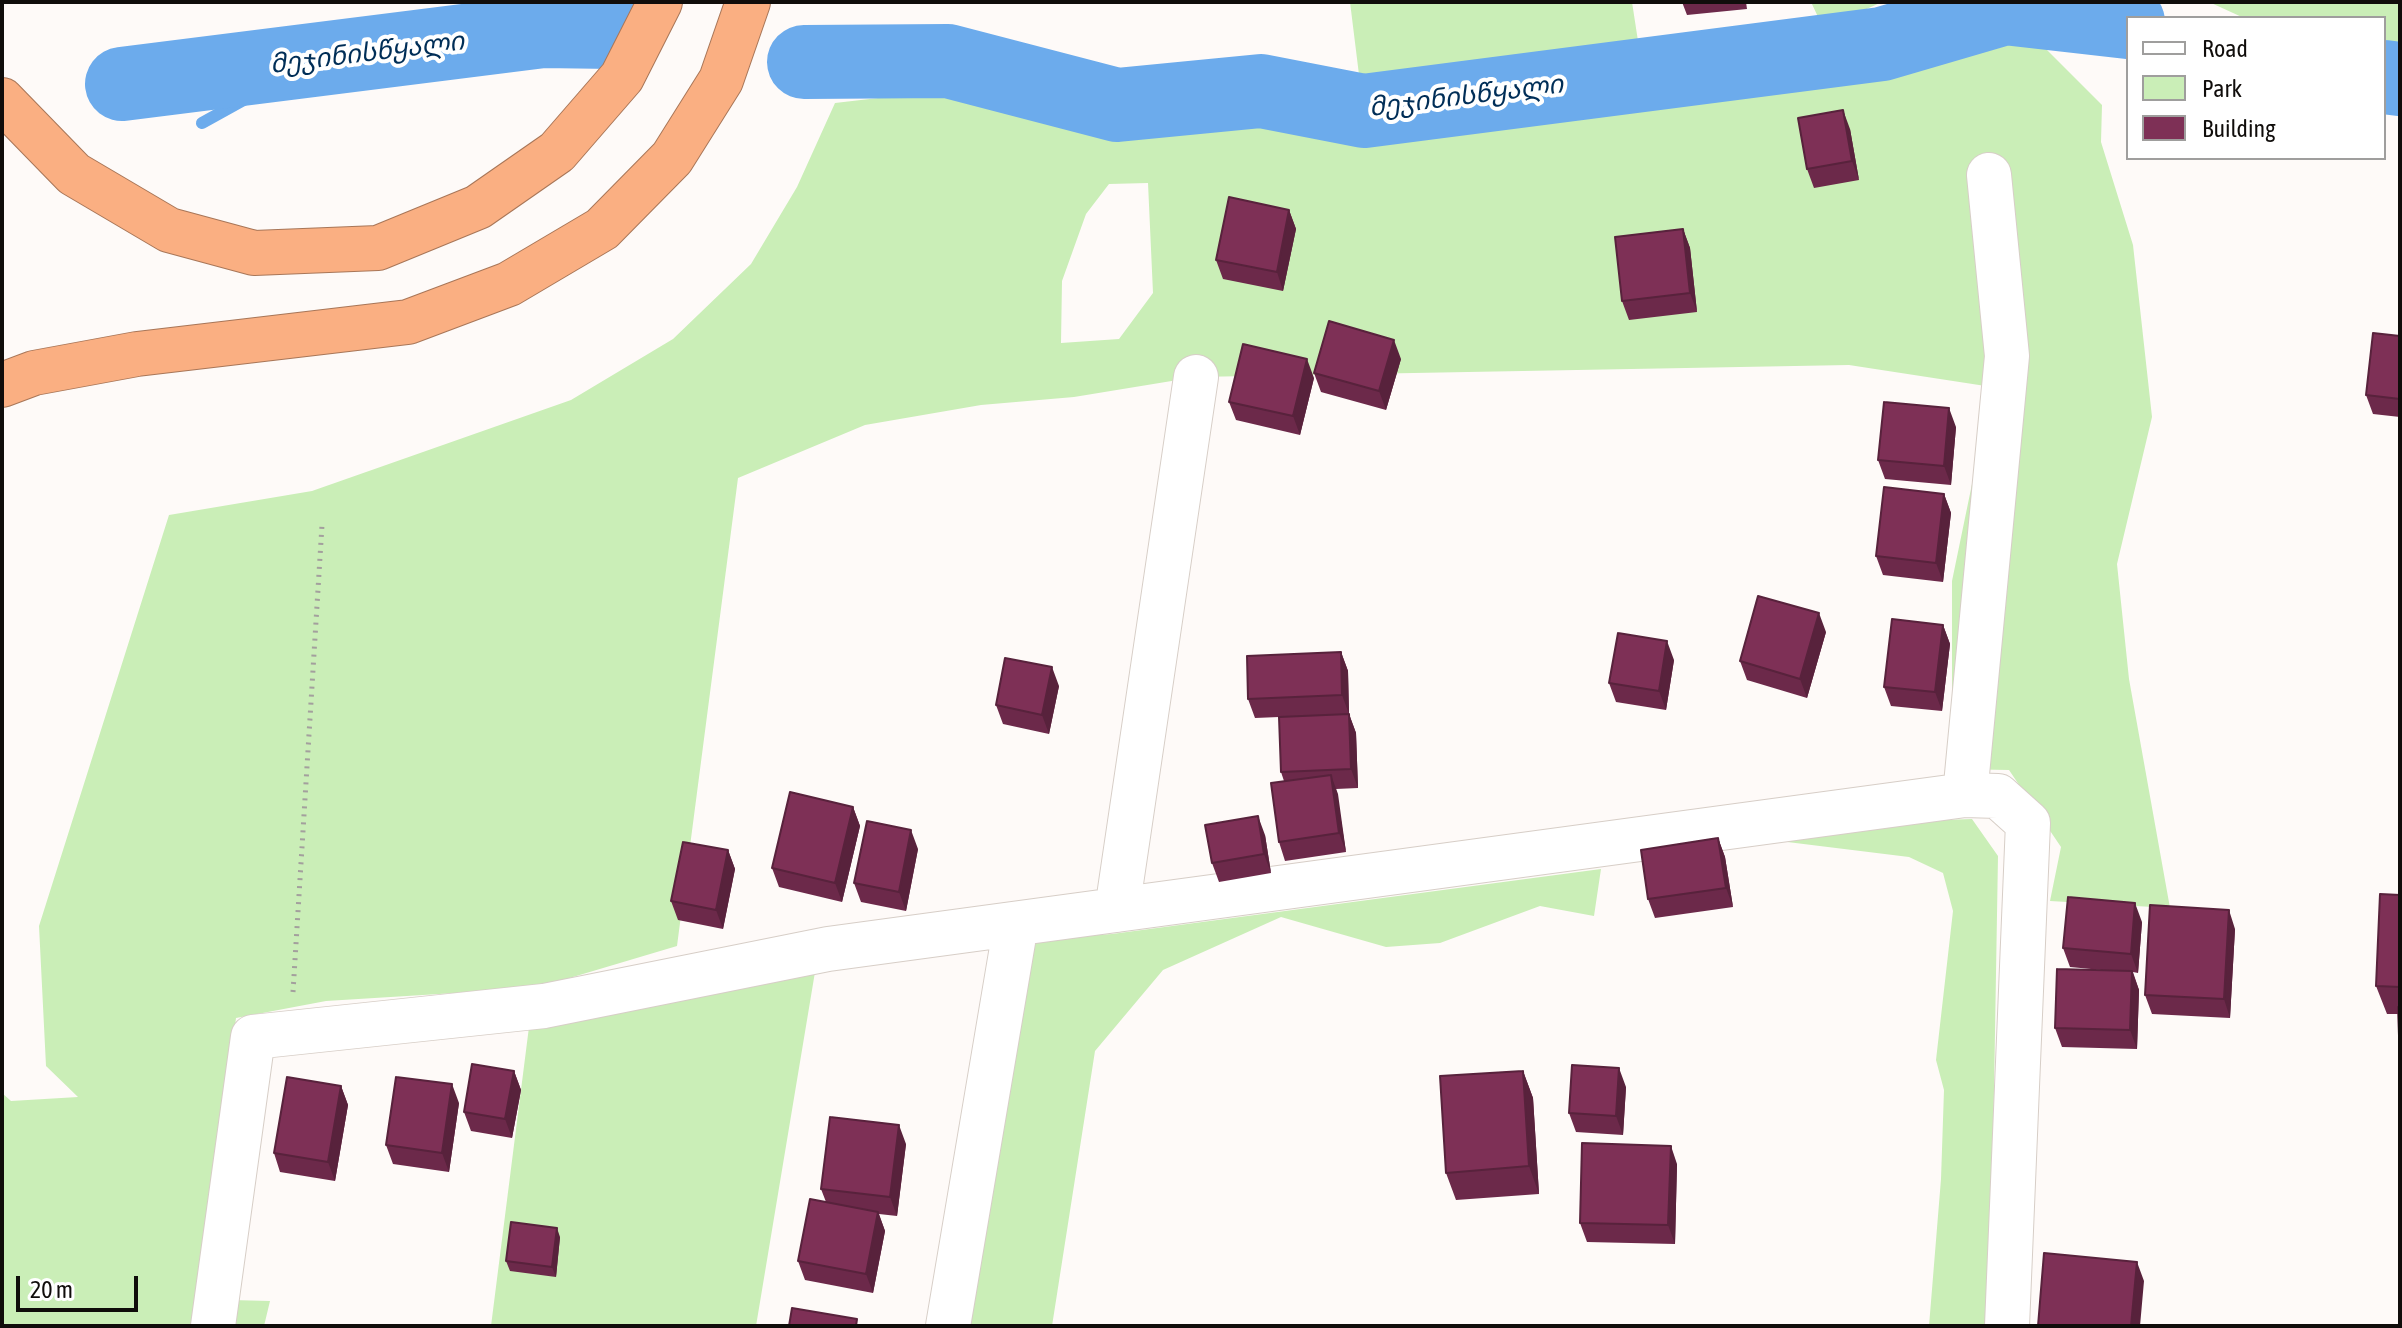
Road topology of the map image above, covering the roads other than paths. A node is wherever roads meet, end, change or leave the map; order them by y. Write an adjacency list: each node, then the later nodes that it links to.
1 (660, 2): 3 (highway)
2 (748, 2): 6 (highway)
3 (2, 100)
4 (1989, 175): 7 (street)
5 (1196, 377): 8 (street)
6 (2, 385)
7 (1965, 795): 8 (street); 12 (street)
8 (1117, 910): 9 (street)
9 (1016, 924): 10 (street); 11 (street)
10 (213, 1326)
11 (948, 1326)
12 (2007, 1326)

